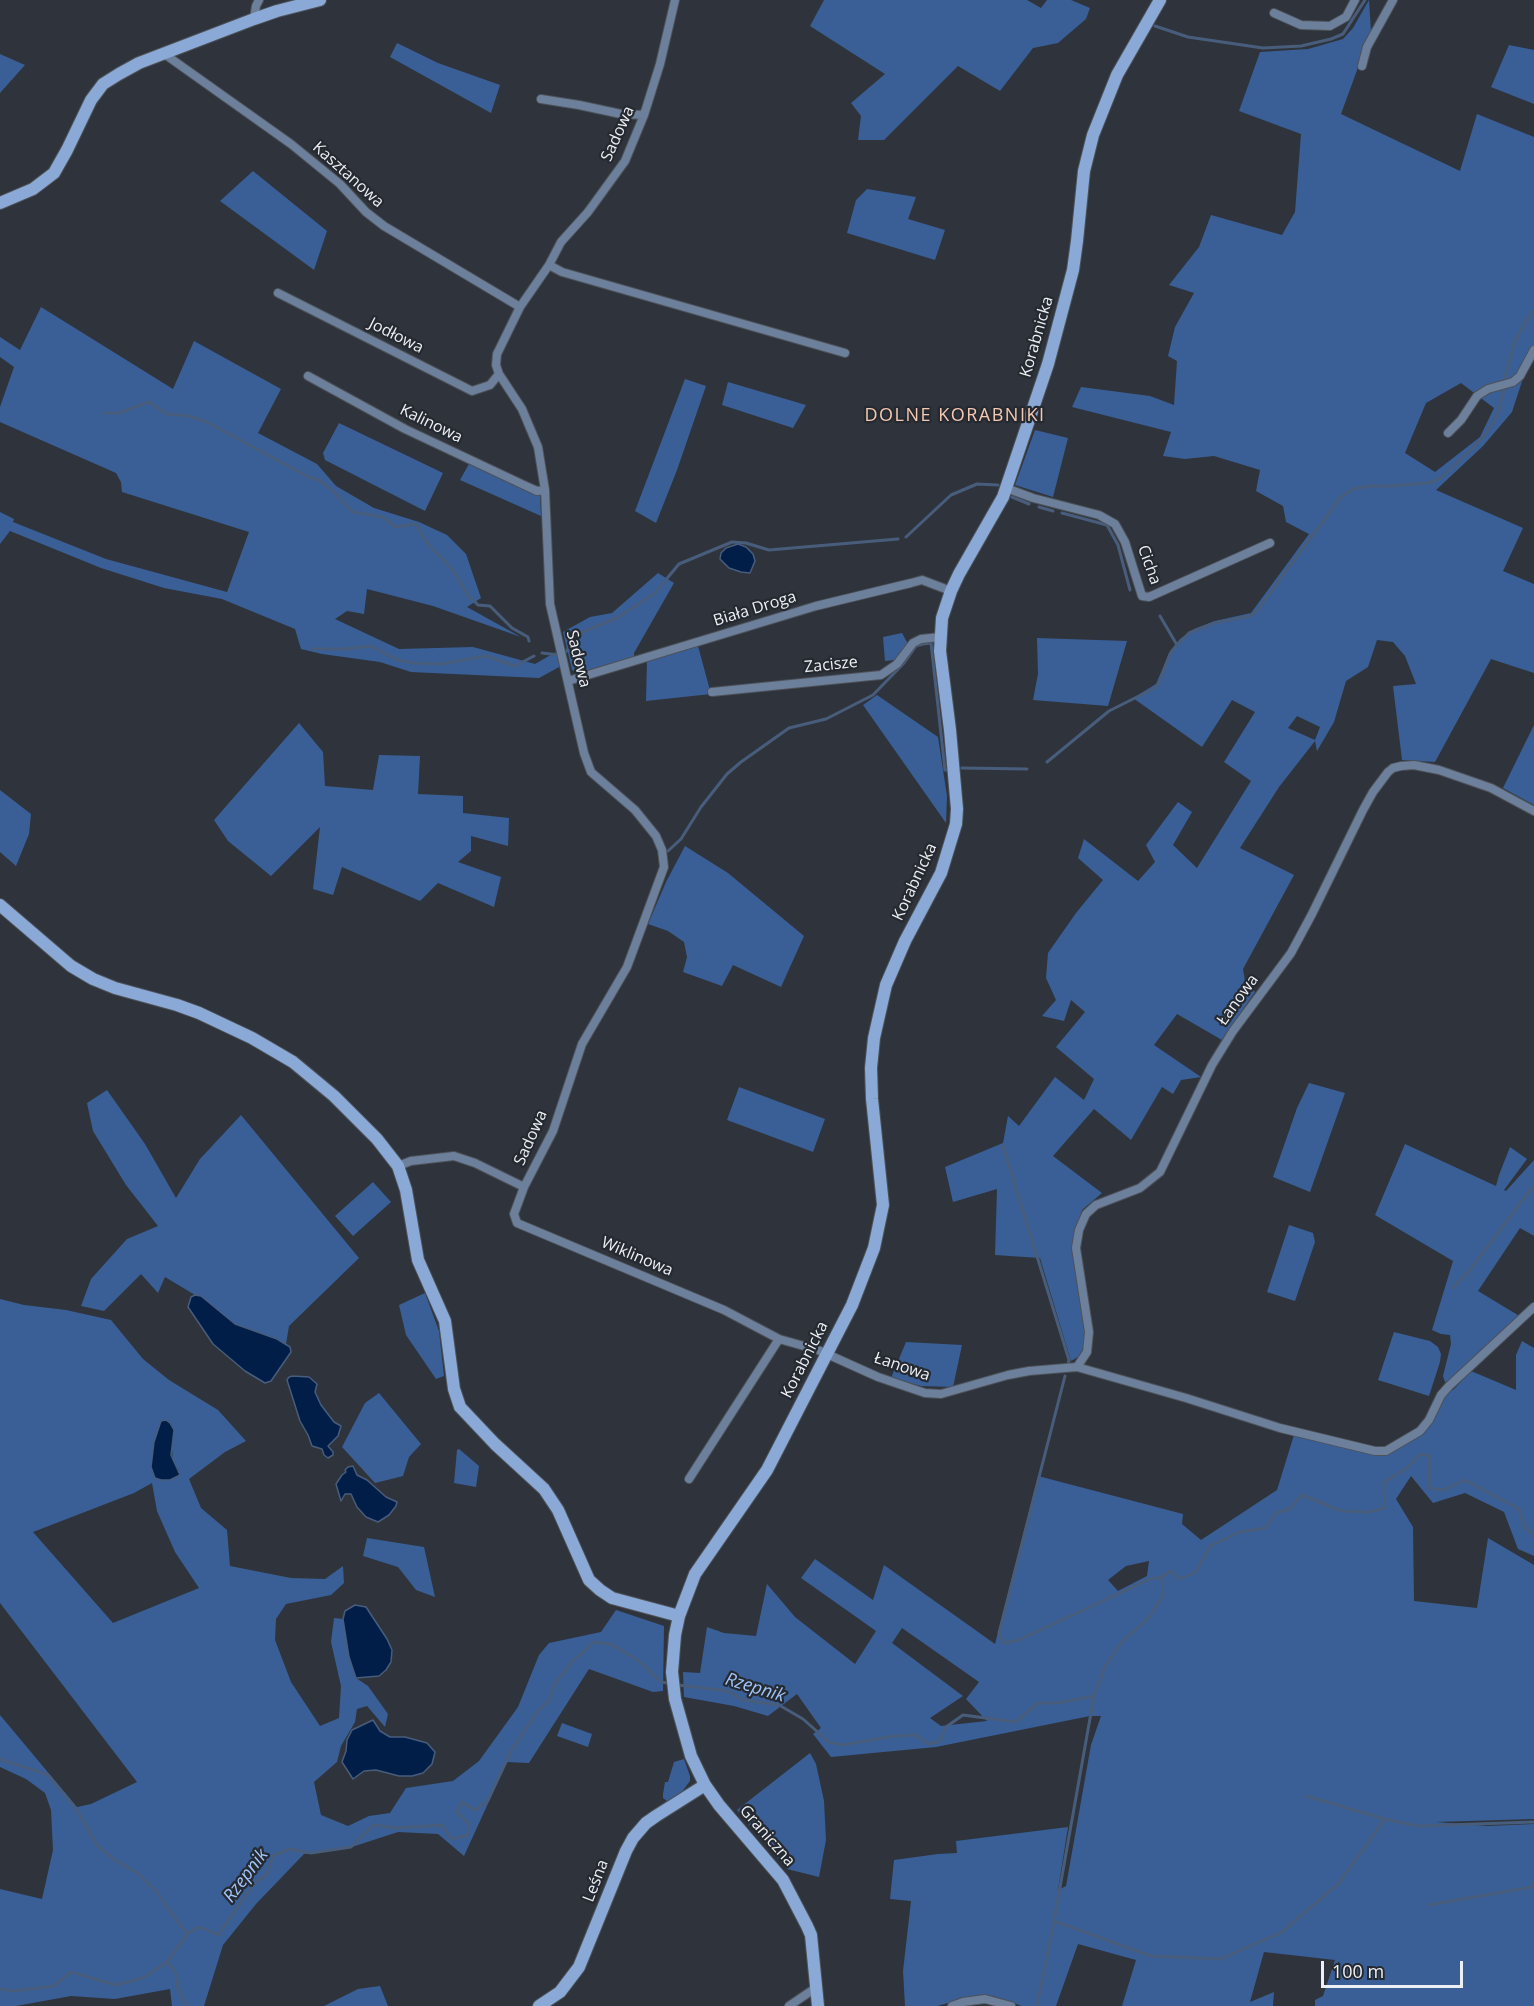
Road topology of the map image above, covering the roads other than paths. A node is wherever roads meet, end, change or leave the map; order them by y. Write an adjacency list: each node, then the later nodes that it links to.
1 (259, 0): 8 (street)
2 (320, 0): 8 (street)
3 (675, 0): 12 (street, Sadowa)
4 (1160, 0): 22 (street, Korabnicka)
5 (1355, 0): 7 (street)
6 (1394, 0): 10 (street)
7 (1274, 13)
8 (255, 19): 9 (street)
9 (163, 53): 13 (street); 16 (street, Kasztanowa)
10 (1362, 66)
11 (541, 99): 12 (street)
12 (644, 115): 14 (street, Sadowa)
13 (0, 203)
14 (549, 266): 16 (street, Sadowa); 18 (street)
15 (278, 293): 19 (street, Jodłowa)
16 (520, 307): 19 (street, Sadowa)
17 (1534, 350): 21 (street)
18 (845, 352)
19 (499, 374): 23 (street, Sadowa)
20 (308, 376): 23 (street, Kalinowa)
21 (1448, 433)
22 (1006, 488): 24 (street, Cicha); 25 (street, Korabnicka)
23 (545, 490): 27 (street, Sadowa)
24 (1270, 543)
25 (951, 591): 26 (street, Korabnicka); 27 (street, Biała Droga)
26 (939, 638): 28 (street, Zacisze); 35 (street, Korabnicka)
27 (568, 681): 32 (street, Sadowa)
28 (712, 692)
29 (1534, 810): 36 (street, Łanowa)
30 (0, 905): 31 (street)
31 (398, 1166): 32 (street, Sadowa); 38 (street)
32 (524, 1188): 34 (street, Wiklinowa)
33 (1534, 1307): 36 (street, Łanowa)
34 (779, 1339): 35 (street, Wiklinowa); 37 (street)
35 (826, 1353): 36 (street, Łanowa); 38 (street, Korabnicka)
36 (1077, 1367)
37 (689, 1479)
38 (679, 1616): 39 (street, Korabnicka)
39 (682, 1727): 40 (street, Graniczna)
40 (705, 1785): 41 (street, Graniczna); 42 (street, Leśna)
41 (817, 1987): 43 (street); 44 (street, Graniczna)
42 (539, 2006)
43 (789, 2006)
44 (818, 2006)
45 (952, 2006): 46 (street)
46 (1011, 2006)

